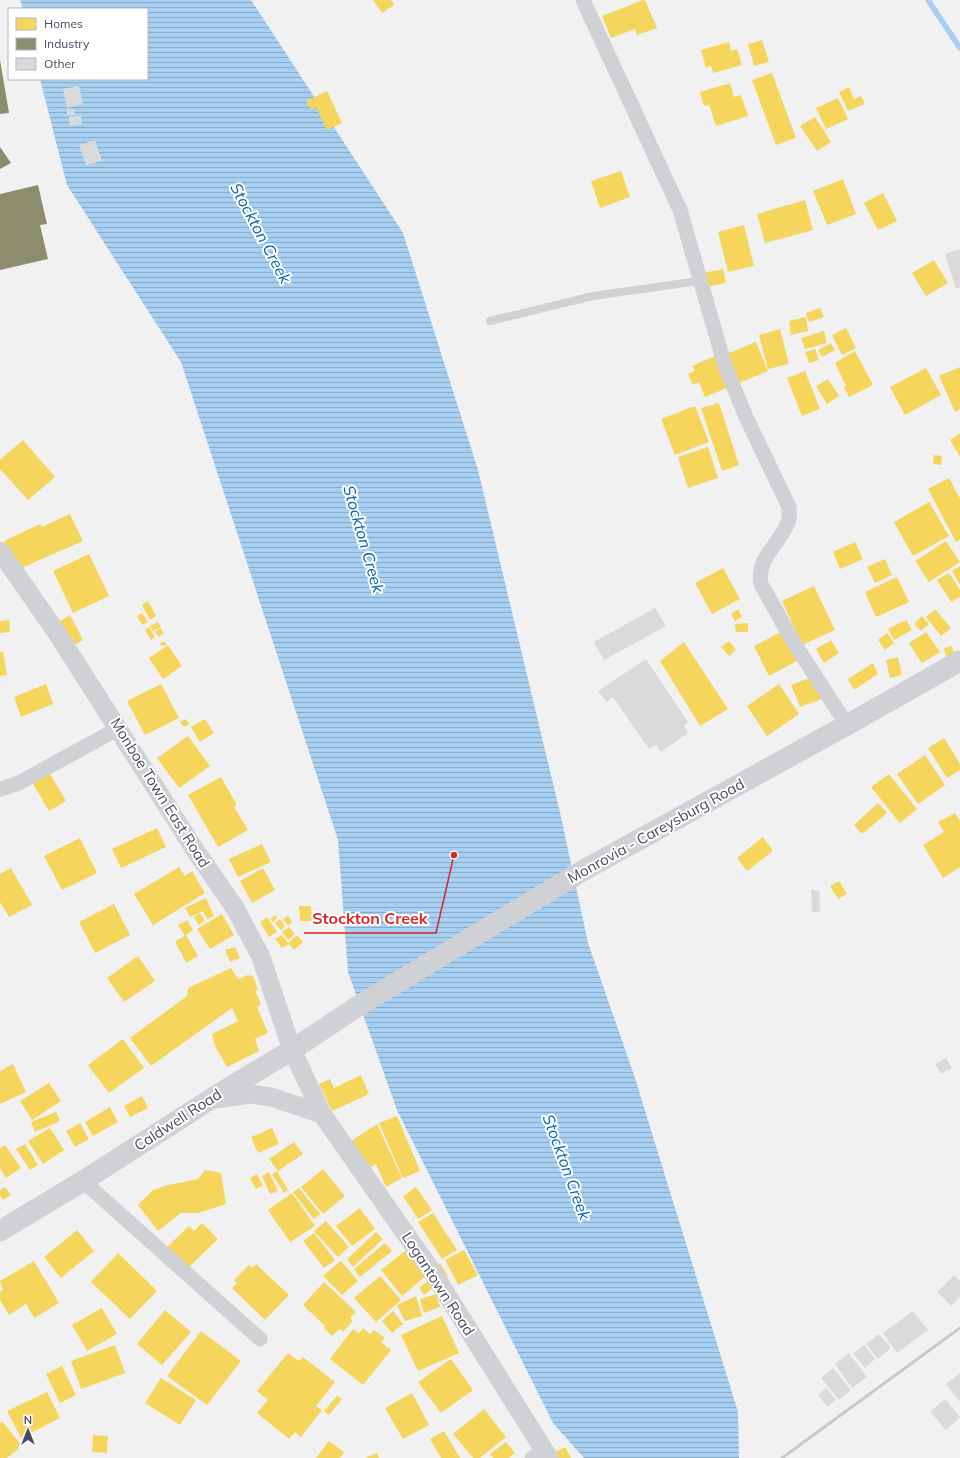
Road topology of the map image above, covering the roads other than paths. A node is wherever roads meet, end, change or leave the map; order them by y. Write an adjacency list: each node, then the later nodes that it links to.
1 (583, 0): 2 (street)
2 (700, 281): 3 (lane); 6 (street)
3 (490, 321)
4 (0, 551): 7 (street, Monboe Town East Road)
5 (960, 661): 6 (main road, Monrovia - Careysburg Road)
6 (847, 725): 9 (main road, Monrovia - Careysburg Road)
7 (119, 728): 8 (street); 10 (street, Monboe Town East Road)
8 (0, 789)
9 (355, 1008): 10 (main road, Caldwell Road)
10 (292, 1050): 11 (main road, Caldwell Road); 12 (street, Logantown Road)
11 (209, 1100): 12 (street); 13 (main road, Caldwell Road)
12 (322, 1114): 16 (street, Logantown Road)
13 (84, 1181): 14 (main road, Caldwell Road); 15 (street)
14 (0, 1231)
15 (260, 1339)
16 (542, 1456)

